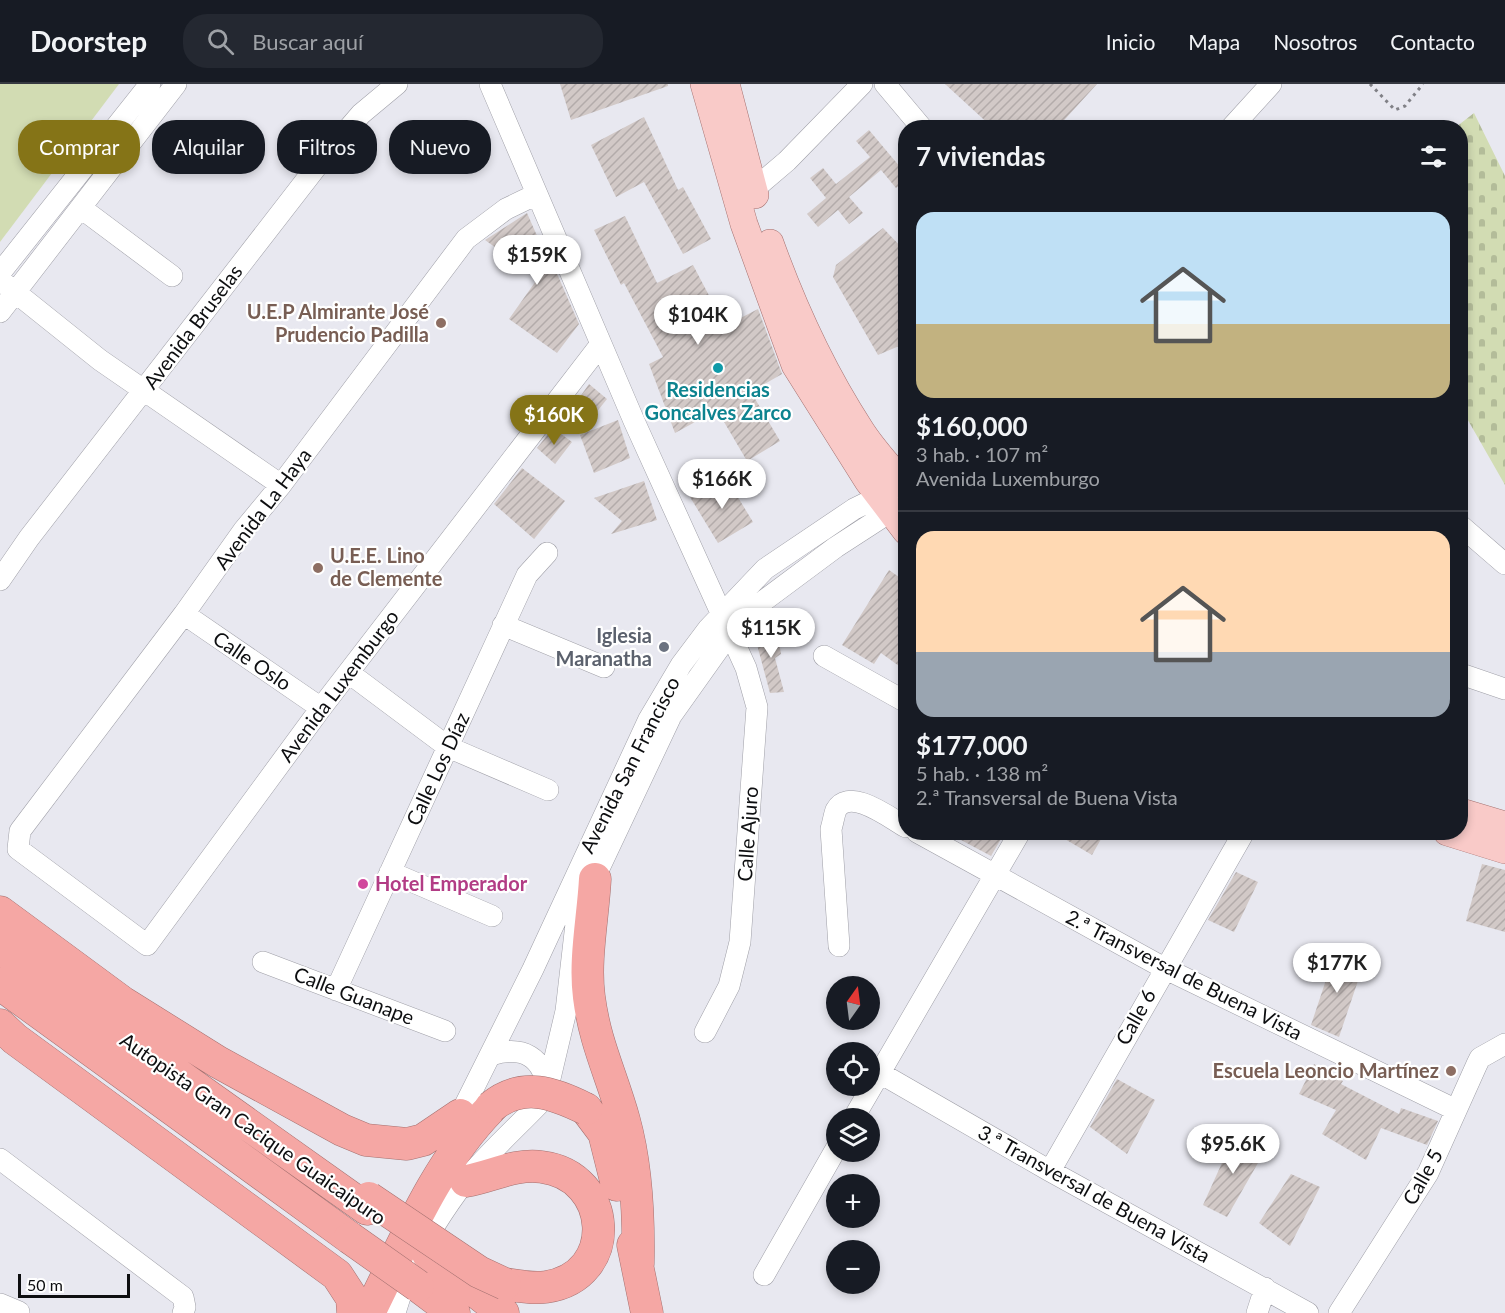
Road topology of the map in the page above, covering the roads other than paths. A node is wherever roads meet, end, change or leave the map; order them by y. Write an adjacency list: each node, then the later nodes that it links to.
1 (150, 84): 15 (street)
2 (176, 84): 14 (street)
3 (398, 84): 20 (street, Avenida Bruselas)
4 (490, 84): 13 (street, Calle Ajuro)
5 (705, 84): 23 (main road)
6 (726, 84): 12 (main road)
7 (862, 84): 12 (street)
8 (885, 84): 10 (street)
9 (1271, 84): 11 (street)
10 (915, 120)
11 (1239, 120)
12 (753, 190): 21 (main road)
13 (537, 194): 19 (street, Calle Ajuro); 22 (street, Avenida La Haya)
14 (81, 208): 16 (street); 17 (street)
15 (0, 273)
16 (172, 276)
17 (8, 286): 18 (street); 20 (street)
18 (0, 312)
19 (601, 344): 29 (street, Calle Ajuro); 33 (street, Avenida Luxemburgo)
20 (145, 390): 22 (street); 27 (street, Avenida Bruselas)
21 (898, 476)
22 (281, 485): 28 (street, Avenida La Haya)
23 (891, 513): 29 (street, Avenida San Francisco)
24 (1468, 532): 26 (street)
25 (547, 553): 30 (street, Calle Los Díaz)
26 (1505, 564)
27 (0, 580)
28 (184, 614): 37 (street, Calle Oslo); 53 (street, Avenida La Haya)
29 (726, 624): 50 (street, Avenida San Francisco); 62 (street, Calle Ajuro); 64 (street, Avenida San Francisco)
30 (503, 625): 32 (street); 38 (street, Calle Los Díaz)
31 (824, 656): 36 (street)
32 (604, 667)
33 (349, 673): 37 (street, Avenida Luxemburgo); 38 (street)
34 (1468, 676): 35 (street)
35 (1505, 689)
36 (898, 698)
37 (321, 708): 53 (street, Avenida Luxemburgo)
38 (448, 747): 39 (street); 48 (street, Calle Los Díaz)
39 (548, 790)
40 (1468, 814): 42 (main road)
41 (898, 823): 54 (street)
42 (1505, 825)
43 (1468, 839): 47 (main road)
44 (931, 840): 49 (street, 2.ª Transversal de Buena Vista)
45 (1015, 840): 49 (street)
46 (1239, 840): 57 (street, Calle 6)
47 (1505, 850)
48 (390, 872): 52 (street); 59 (street, Calle Los Díaz)
49 (995, 876): 57 (street, 2.ª Transversal de Buena Vista); 65 (street)
50 (596, 879): 66 (street, Avenida San Francisco); 74 (highway)
51 (0, 912): 68 (highway)
52 (492, 916)
53 (147, 945)
54 (838, 946)
55 (0, 948): 73 (highway, Autopista Gran Cacique Guaicaipuro)
56 (263, 962): 59 (street, Calle Guanape)
57 (1164, 968): 67 (street, 2.ª Transversal de Buena Vista); 71 (street, Calle 6)
58 (0, 984): 83 (highway, Autopista Gran Cacique Guaicaipuro, bridge)
59 (336, 990): 61 (street, Calle Guanape)
60 (0, 1025): 79 (highway)
61 (445, 1031)
62 (705, 1032)
63 (1505, 1044): 67 (street, Calle 5)
64 (491, 1055): 66 (street); 68 (street, Avenida San Francisco)
65 (880, 1073): 71 (street, 3.ª Transversal de Buena Vista)
66 (547, 1091): 72 (street, Avenida San Francisco)
67 (1456, 1110): 87 (street, Calle 5)
68 (460, 1115): 80 (street, Avenida San Francisco)
69 (0, 1159): 78 (street)
70 (828, 1162): 75 (street)
71 (1050, 1171): 76 (street, 3.ª Transversal de Buena Vista)
72 (466, 1181): 77 (highway); 82 (street, Avenida San Francisco)
73 (368, 1203): 77 (highway, Autopista Gran Cacique Guaicaipuro); 77 (highway, bridge)
74 (638, 1264): 81 (highway, bridge); 84 (highway)
75 (764, 1275)
76 (1265, 1288): 85 (street); 86 (street, 3.ª Transversal de Buena Vista)
77 (504, 1298)
78 (183, 1305)
79 (353, 1313)
80 (364, 1313)
81 (369, 1313)
82 (396, 1313)
83 (454, 1313)
84 (646, 1313)
85 (1257, 1313)
86 (1308, 1313)
87 (1339, 1313)

